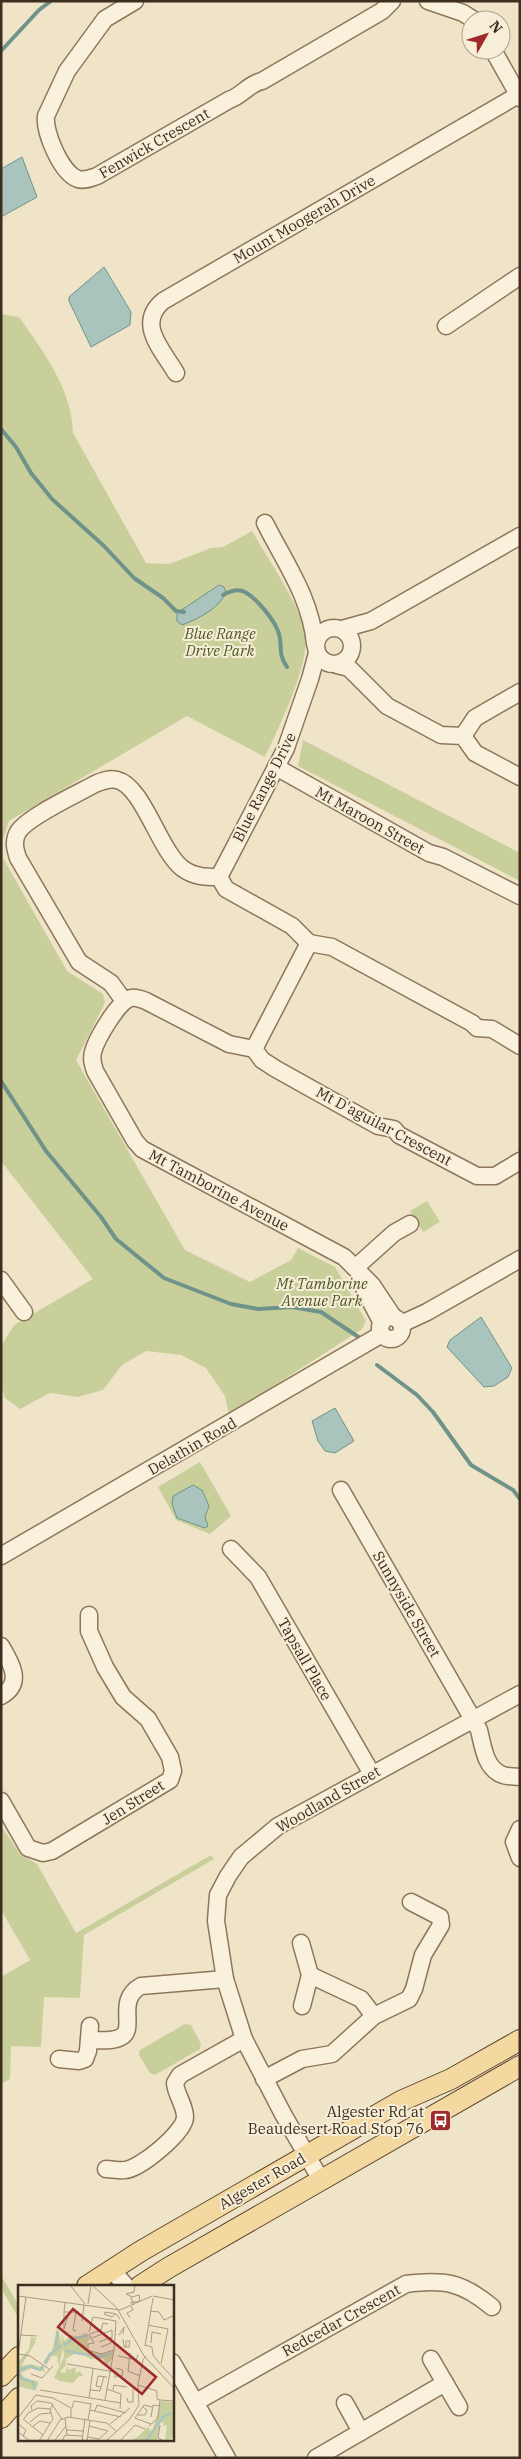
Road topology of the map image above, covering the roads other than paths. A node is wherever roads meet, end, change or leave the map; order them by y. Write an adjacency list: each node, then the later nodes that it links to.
1 (134, 1): 2 (street, Fenwick Crescent)
2 (392, 1)
3 (428, 1): 4 (street)
4 (461, 12)
5 (499, 60): 6 (street)
6 (519, 97): 9 (street, Mount Moogerah Drive)
7 (520, 276): 8 (street)
8 (446, 326)
9 (176, 373)
10 (265, 523): 12 (street)
11 (520, 536): 13 (street)
12 (305, 598): 14 (street); 15 (street)
13 (371, 621): 14 (street); 16 (street)
14 (339, 628): 15 (street); 16 (street)
15 (316, 648): 17 (street); 18 (street, Blue Range Drive)
16 (352, 649): 17 (street); 19 (street)
17 (333, 664): 18 (street); 19 (street)
18 (310, 679): 22 (street, Blue Range Drive)
19 (364, 683): 21 (street)
20 (520, 692): 21 (street)
21 (463, 736): 23 (street)
22 (276, 767): 24 (street, Blue Range Drive); 25 (street, Mt Maroon Street)
23 (520, 777)
24 (222, 871): 26 (street); 27 (street)
25 (520, 896)
26 (309, 943): 28 (street); 29 (street)
27 (124, 1001): 29 (street); 33 (street, Mt Tamborine Avenue)
28 (520, 1046)
29 (254, 1049): 30 (street, Mt D'aguilar Crescent)
30 (520, 1161)
31 (410, 1224): 33 (street)
32 (520, 1259): 36 (street, Delathin Road)
33 (358, 1272): 36 (street)
34 (1, 1280): 35 (street)
35 (24, 1312)
36 (390, 1325): 39 (street, Delathin Road)
37 (342, 1490): 44 (street, Sunnyside Street)
38 (231, 1549): 45 (street, Tapsall Place)
39 (1, 1556)
40 (89, 1615): 47 (street, Jen Street)
41 (1, 1646): 43 (street)
42 (520, 1694): 44 (street, Woodland Street)
43 (1, 1696)
44 (472, 1718): 45 (street, Woodland Street); 46 (street, Sunnyside Street)
45 (372, 1774): 53 (street, Woodland Street)
46 (520, 1777)
47 (1, 1801)
48 (520, 1829): 49 (street)
49 (520, 1858)
50 (411, 1902): 55 (street)
51 (301, 1943): 52 (street)
52 (310, 1975): 54 (street); 55 (street)
53 (225, 1979): 56 (street, Woodland Street); 58 (street)
54 (302, 2006)
55 (374, 2016): 60 (street)
56 (244, 2039): 60 (street, Woodland Street); 62 (street)
57 (520, 2040): 61 (main road, Algester Road)
58 (59, 2059)
59 (520, 2066): 63 (main road, Algester Road)
60 (264, 2079): 61 (street, Woodland Street)
61 (307, 2155): 63 (street, Woodland Street); 64 (main road, Algester Road)
62 (106, 2169)
63 (321, 2180): 67 (main road, Algester Road)
64 (111, 2269): 65 (main road, Algester Road); 66 (street)
65 (88, 2285)
66 (125, 2285)
67 (142, 2285)
68 (492, 2307): 75 (street, Redcedar Crescent)
69 (431, 2358): 73 (street)
70 (18, 2359): 72 (main road)
71 (174, 2365): 75 (street)
72 (1, 2376)
73 (446, 2383): 77 (street); 79 (street)
74 (18, 2399): 78 (main road)
75 (196, 2402): 80 (street)
76 (345, 2403): 79 (street)
77 (460, 2408)
78 (1, 2418)
79 (361, 2432): 81 (street)
80 (227, 2458)
81 (316, 2458)

